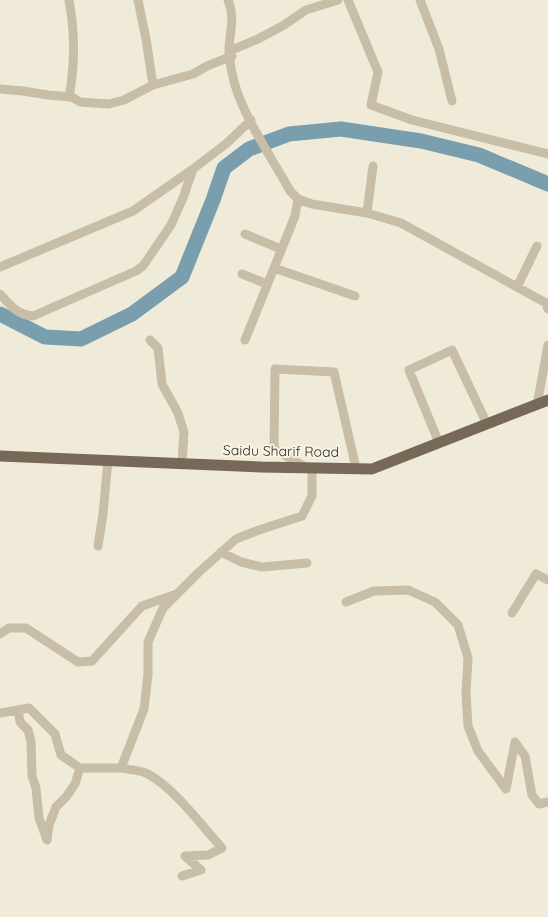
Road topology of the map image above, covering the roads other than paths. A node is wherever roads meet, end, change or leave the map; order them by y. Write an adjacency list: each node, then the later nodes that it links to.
1 (68, 0): 10 (street)
2 (138, 0): 8 (street)
3 (228, 0): 7 (street)
4 (338, 0): 7 (street)
5 (348, 0): 13 (street)
6 (420, 0): 11 (street)
7 (230, 54): 8 (street); 12 (street)
8 (153, 85): 10 (street)
9 (0, 89): 10 (street)
10 (69, 97)
11 (452, 101)
12 (251, 120): 15 (street); 16 (street)
13 (548, 154)
14 (373, 166): 17 (street)
15 (193, 169): 21 (street); 26 (street)
16 (298, 199): 17 (street); 20 (street)
17 (367, 213): 25 (street)
18 (245, 234): 20 (street)
19 (537, 246): 25 (street)
20 (281, 249): 22 (street)
21 (0, 267)
22 (274, 268): 24 (street); 27 (street)
23 (242, 274): 24 (street)
24 (267, 284): 30 (street)
25 (517, 287): 28 (street)
26 (0, 294)
27 (355, 296)
28 (547, 304)
29 (150, 340): 38 (street)
30 (245, 340)
31 (548, 345): 33 (street)
32 (548, 400): 33 (main road, Saidu Sharif Road)
33 (537, 405): 34 (main road, Saidu Sharif Road)
34 (487, 424): 35 (main road, Saidu Sharif Road); 35 (street)
35 (439, 442): 40 (main road, Saidu Sharif Road)
36 (0, 456): 37 (main road, Saidu Sharif Road)
37 (108, 460): 38 (main road, Saidu Sharif Road); 41 (street)
38 (182, 463): 39 (main road, Saidu Sharif Road)
39 (308, 468): 40 (main road, Saidu Sharif Road); 40 (street); 42 (street)
40 (356, 468)
41 (98, 546)
42 (221, 552): 43 (street); 45 (street)
43 (306, 563)
44 (548, 580): 47 (street)
45 (177, 594): 48 (street); 52 (street)
46 (346, 602): 53 (street)
47 (512, 613)
48 (0, 634)
49 (18, 710): 50 (street); 51 (street); 51 (street)
50 (0, 713)
51 (80, 768): 52 (street)
52 (121, 768): 54 (street)
53 (548, 802)
54 (182, 876)

